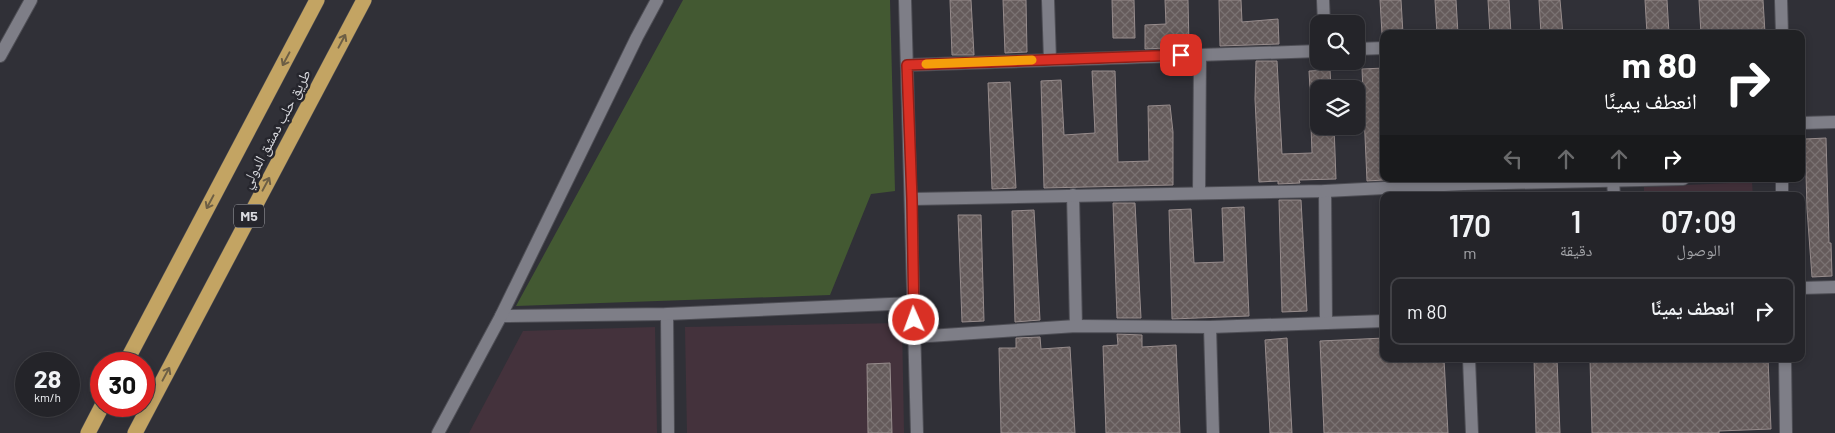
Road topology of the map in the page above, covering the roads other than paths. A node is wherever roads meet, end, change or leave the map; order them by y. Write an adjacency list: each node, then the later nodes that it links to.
1 (31, 0): 15 (street)
2 (317, 0): 35 (highway, طريق حلب دمشق الدولي / M5, one-way to 35)
3 (364, 0): 40 (highway, طريق حلب دمشق الدولي / M5, one-way to 3)
4 (657, 0): 29 (street)
5 (905, 0): 17 (street)
6 (1048, 0): 16 (street)
7 (1323, 0): 9 (street)
8 (1781, 0): 10 (street)
9 (1324, 15)
10 (1782, 30)
11 (1380, 48): 12 (street)
12 (1365, 49)
13 (1310, 51): 14 (street)
14 (1200, 55): 16 (street); 22 (street)
15 (0, 56)
16 (1050, 60): 17 (street)
17 (907, 65): 24 (street)
18 (1805, 122): 19 (street)
19 (1835, 122)
20 (1450, 182): 21 (street)
21 (1325, 191): 22 (street); 31 (street)
22 (1199, 193): 23 (street)
23 (1073, 196): 24 (street); 32 (street)
24 (912, 200): 27 (street)
25 (1835, 287): 26 (street)
26 (1805, 288)
27 (913, 303): 28 (street); 34 (street)
28 (667, 314): 29 (street); 42 (street)
29 (501, 316): 41 (street)
30 (1380, 321): 31 (street)
31 (1326, 323): 33 (street)
32 (1076, 326): 33 (street); 34 (street)
33 (1210, 327): 44 (street)
34 (914, 337): 43 (street)
35 (130, 352)
36 (1469, 362): 45 (street)
37 (1785, 362): 46 (street)
38 (96, 417): 39 (highway)
39 (88, 433)
40 (135, 433)
41 (438, 433)
42 (668, 433)
43 (918, 433)
44 (1213, 433)
45 (1472, 433)
46 (1786, 433)

